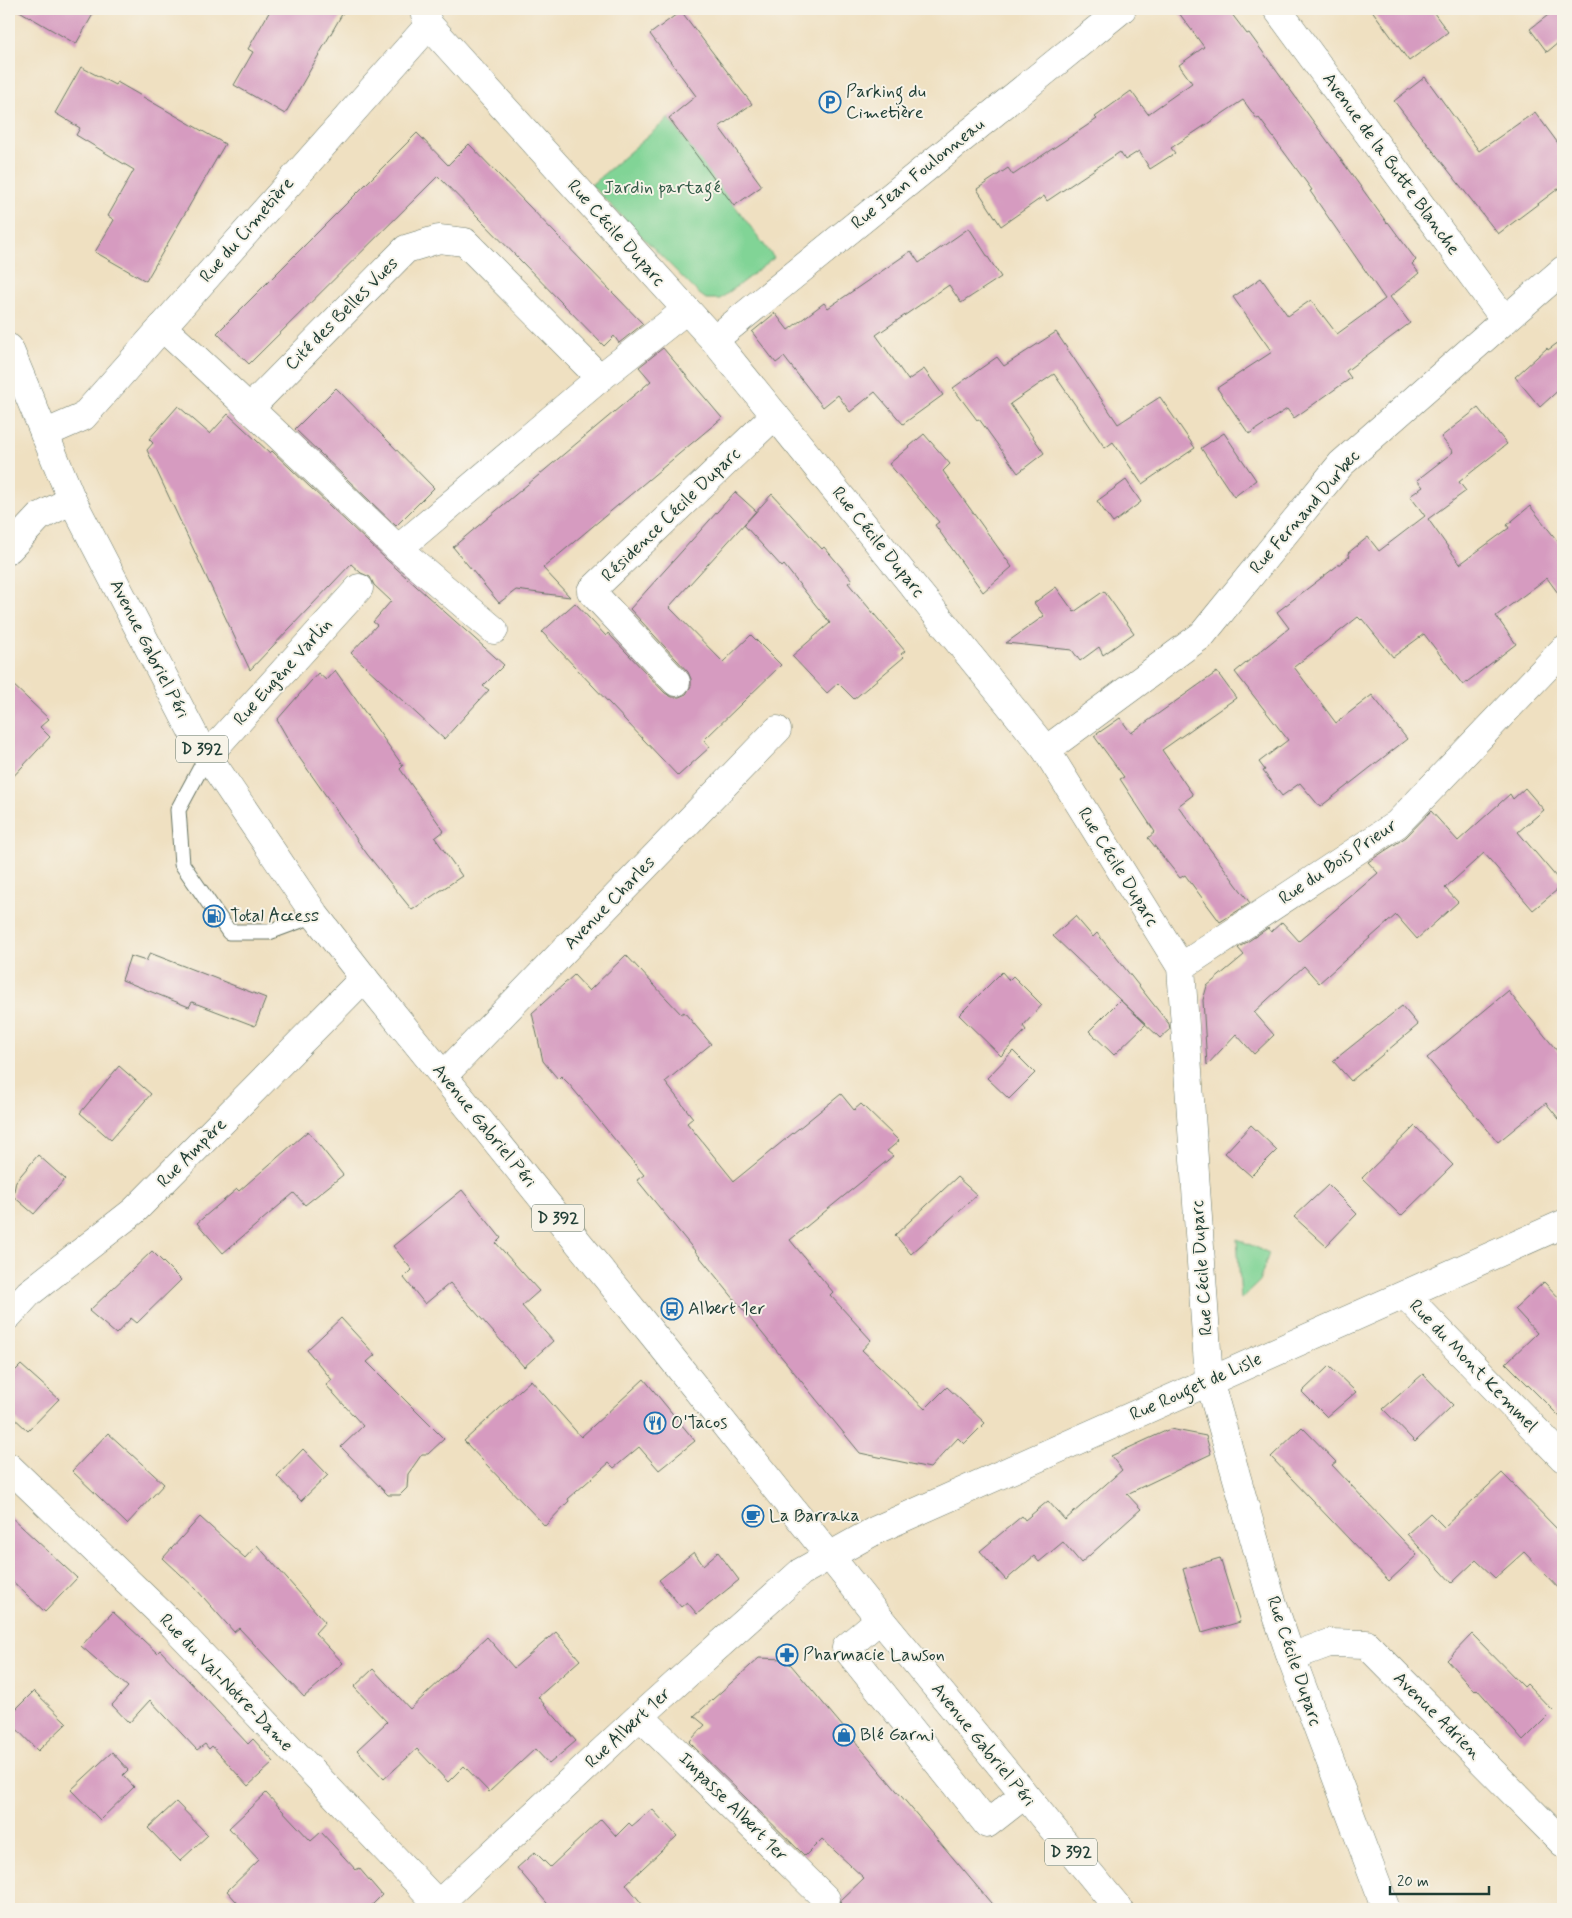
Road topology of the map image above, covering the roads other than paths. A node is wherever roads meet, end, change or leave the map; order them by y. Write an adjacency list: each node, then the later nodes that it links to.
1 (1122, 9): 8 (street, Rue Jean Foulonneau)
2 (1276, 9): 6 (street, Avenue de la Butte Blanche)
3 (426, 17): 5 (street, Rue Cécile Duparc); 7 (street, Rue du Cimetière)
4 (1563, 270): 6 (street, Rue Fernand Durbec)
5 (686, 310): 8 (street, Rue Cécile Duparc); 10 (street)
6 (1505, 320): 22 (street, Rue Fernand Durbec)
7 (162, 327): 11 (street); 13 (street, Rue du Cimetière)
8 (714, 340): 12 (street, Rue Cécile Duparc)
9 (9, 348): 13 (street, Avenue Gabriel Péri / D 392)
10 (600, 378): 11 (street, Cité des Belles Vues); 16 (street)
11 (248, 409): 16 (street)
12 (775, 416): 20 (street, Résidence Cécile Duparc); 22 (street, Rue Cécile Duparc)
13 (44, 434): 14 (street, Avenue Gabriel Péri / D 392)
14 (72, 500): 15 (street); 23 (street, Avenue Gabriel Péri / D 392)
15 (9, 549)
16 (398, 549): 18 (street)
17 (359, 588): 23 (street, Rue Eugène Varlin)
18 (494, 630)
19 (1563, 650): 25 (street, Rue du Bois Prieur)
20 (676, 682)
21 (777, 730): 27 (street, Avenue Charles)
22 (1046, 750): 25 (street, Rue Cécile Duparc)
23 (207, 756): 24 (street, Avenue Gabriel Péri / D 392); 24 (lane)
24 (315, 915): 26 (street, Avenue Gabriel Péri / D 392)
25 (1181, 968): 31 (street, Rue Cécile Duparc)
26 (364, 978): 27 (street, Avenue Gabriel Péri / D 392); 30 (street, Rue Ampère)
27 (443, 1076): 34 (street, Avenue Gabriel Péri / D 392)
28 (1563, 1224): 29 (street, Rue Rouget de Lisle)
29 (1405, 1295): 31 (street, Rue Rouget de Lisle); 32 (street, Rue du Mont Kemmel)
30 (9, 1315)
31 (1210, 1380): 34 (street, Rue Rouget de Lisle); 36 (street, Rue Cécile Duparc)
32 (1563, 1458)
33 (9, 1467): 41 (street, Rue du Val-Notre-Dame)
34 (831, 1556): 35 (street, Avenue Gabriel Péri / D 392); 37 (street, Rue Albert 1er)
35 (880, 1620): 38 (street, Avenue Gabriel Péri / D 392); 38 (street)
36 (1291, 1657): 39 (street, Avenue Adrien); 43 (street, Rue Cécile Duparc)
37 (640, 1716): 40 (street, Impasse Albert 1er); 41 (street, Rue Albert 1er)
38 (1024, 1795): 42 (street, Avenue Gabriel Péri / D 392)
39 (1563, 1843)
40 (826, 1899)
41 (436, 1907)
42 (1118, 1909)
43 (1386, 1909)

